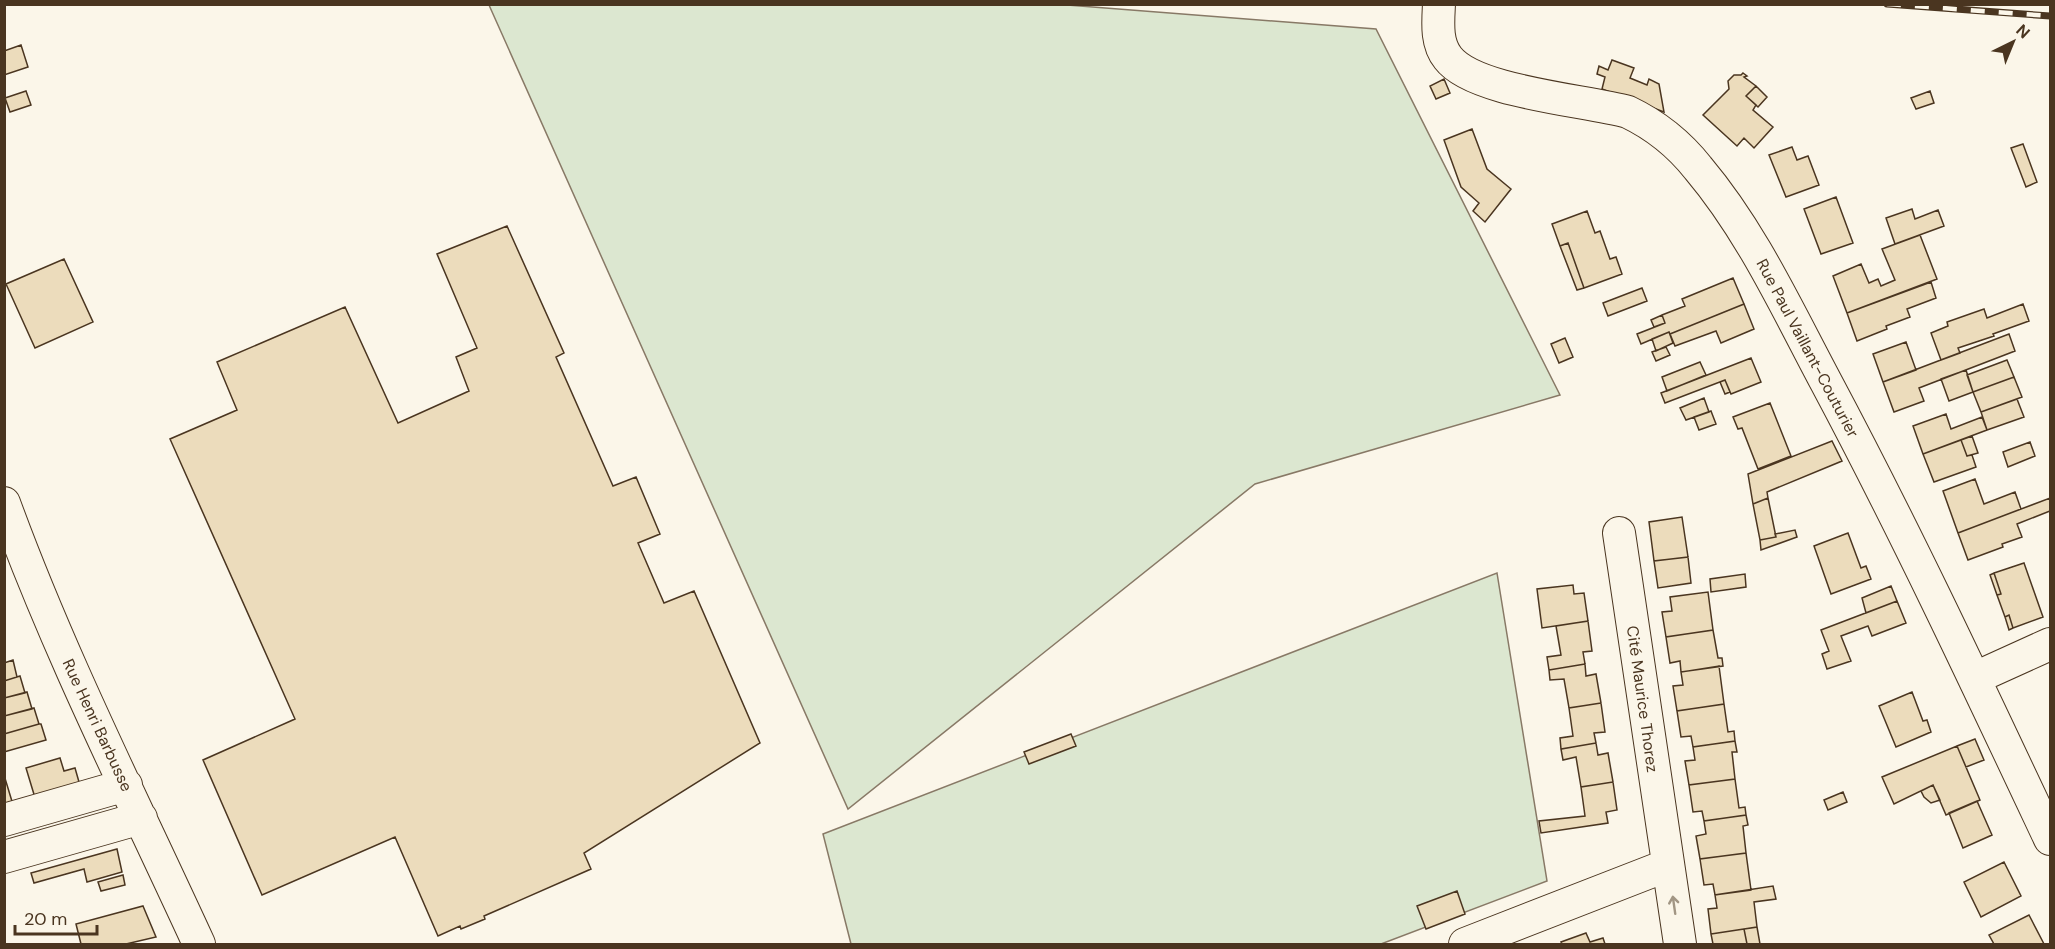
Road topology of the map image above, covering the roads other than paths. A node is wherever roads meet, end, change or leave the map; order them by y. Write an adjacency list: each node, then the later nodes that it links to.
1 (1439, 4): 5 (street, Rue Paul Vaillant-Couturier)
2 (4, 503): 6 (street, Rue Henri Barbusse)
3 (1619, 533): 11 (street, Cité Maurice Thorez)
4 (2050, 644): 5 (street)
5 (1975, 678): 9 (street, Rue Paul Vaillant-Couturier)
6 (126, 785): 7 (street, Rue Henri Barbusse); 8 (street)
7 (141, 818): 10 (street); 12 (street, Rue Henri Barbusse)
8 (4, 819)
9 (2050, 839)
10 (4, 857)
11 (1668, 865): 13 (street); 14 (street, Cité Maurice Thorez, one-way to 11)
12 (199, 945)
13 (1465, 945)
14 (1680, 945)

